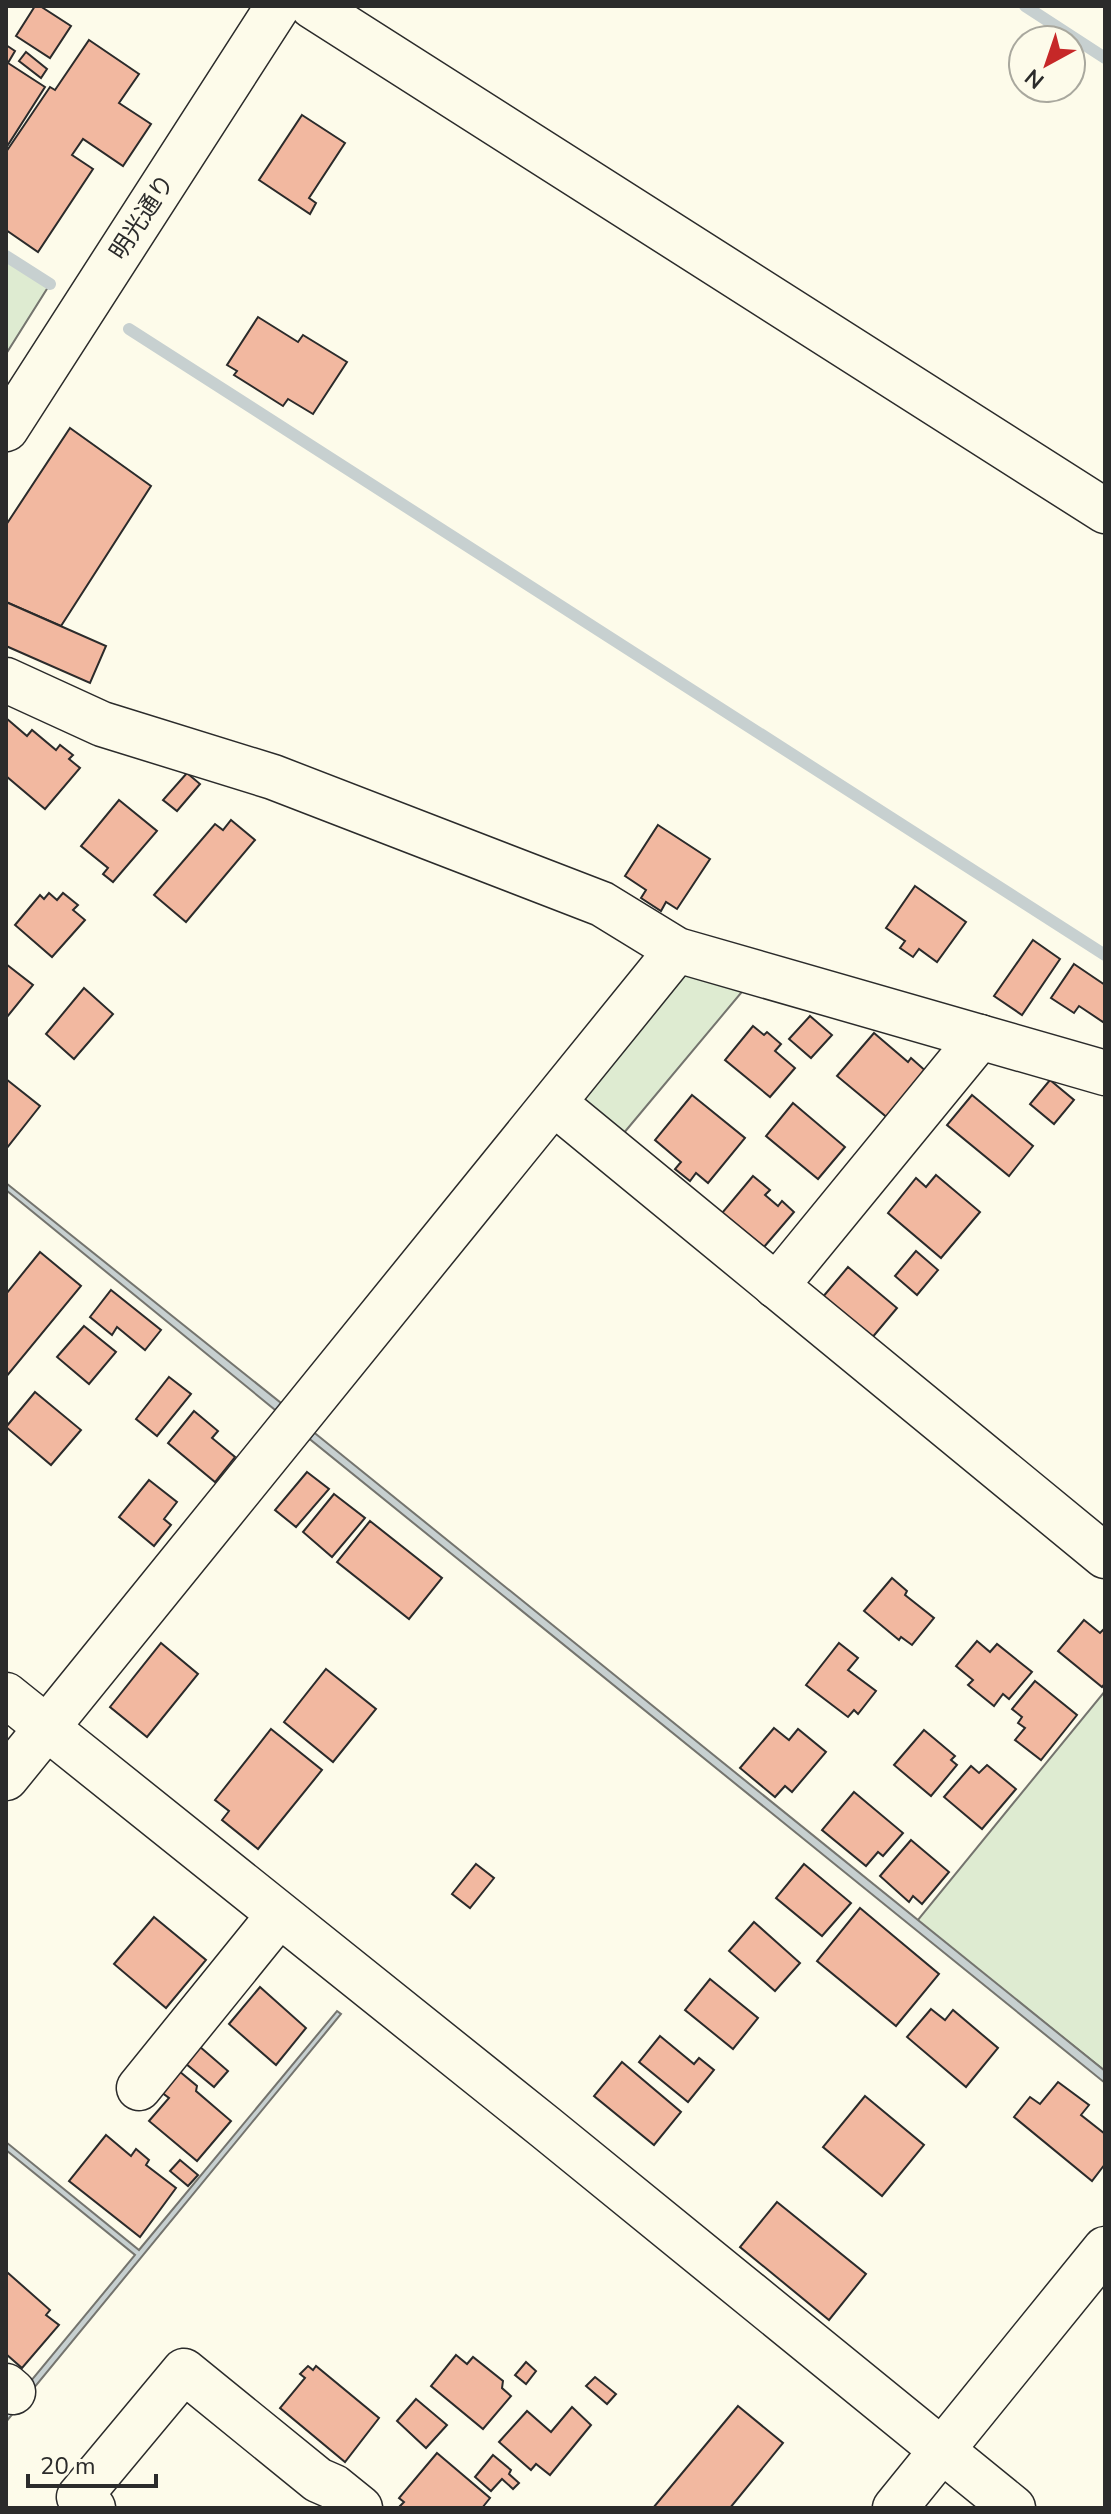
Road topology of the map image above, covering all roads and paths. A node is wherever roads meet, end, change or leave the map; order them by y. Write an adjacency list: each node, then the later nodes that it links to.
1 (278, 6): 3 (street, 明光通り)
2 (312, 6): 4 (street)
3 (6, 429)
4 (1105, 511)
5 (6, 680): 6 (street)
6 (677, 950): 7 (street); 9 (street)
7 (980, 1037): 8 (street); 10 (street)
8 (1105, 1073)
9 (554, 1103): 10 (street); 13 (street)
10 (776, 1286): 11 (street)
11 (1105, 1556)
12 (6, 1695): 13 (street)
13 (47, 1728): 14 (street); 15 (street)
14 (6, 1778)
15 (279, 1915): 16 (street); 18 (street)
16 (139, 2088)
17 (1105, 2249): 18 (street)
18 (942, 2451): 22 (street); 23 (street)
19 (307, 2494): 20 (street); 21 (street)
20 (93, 2508)
21 (360, 2508)
22 (895, 2508)
23 (1013, 2508)

